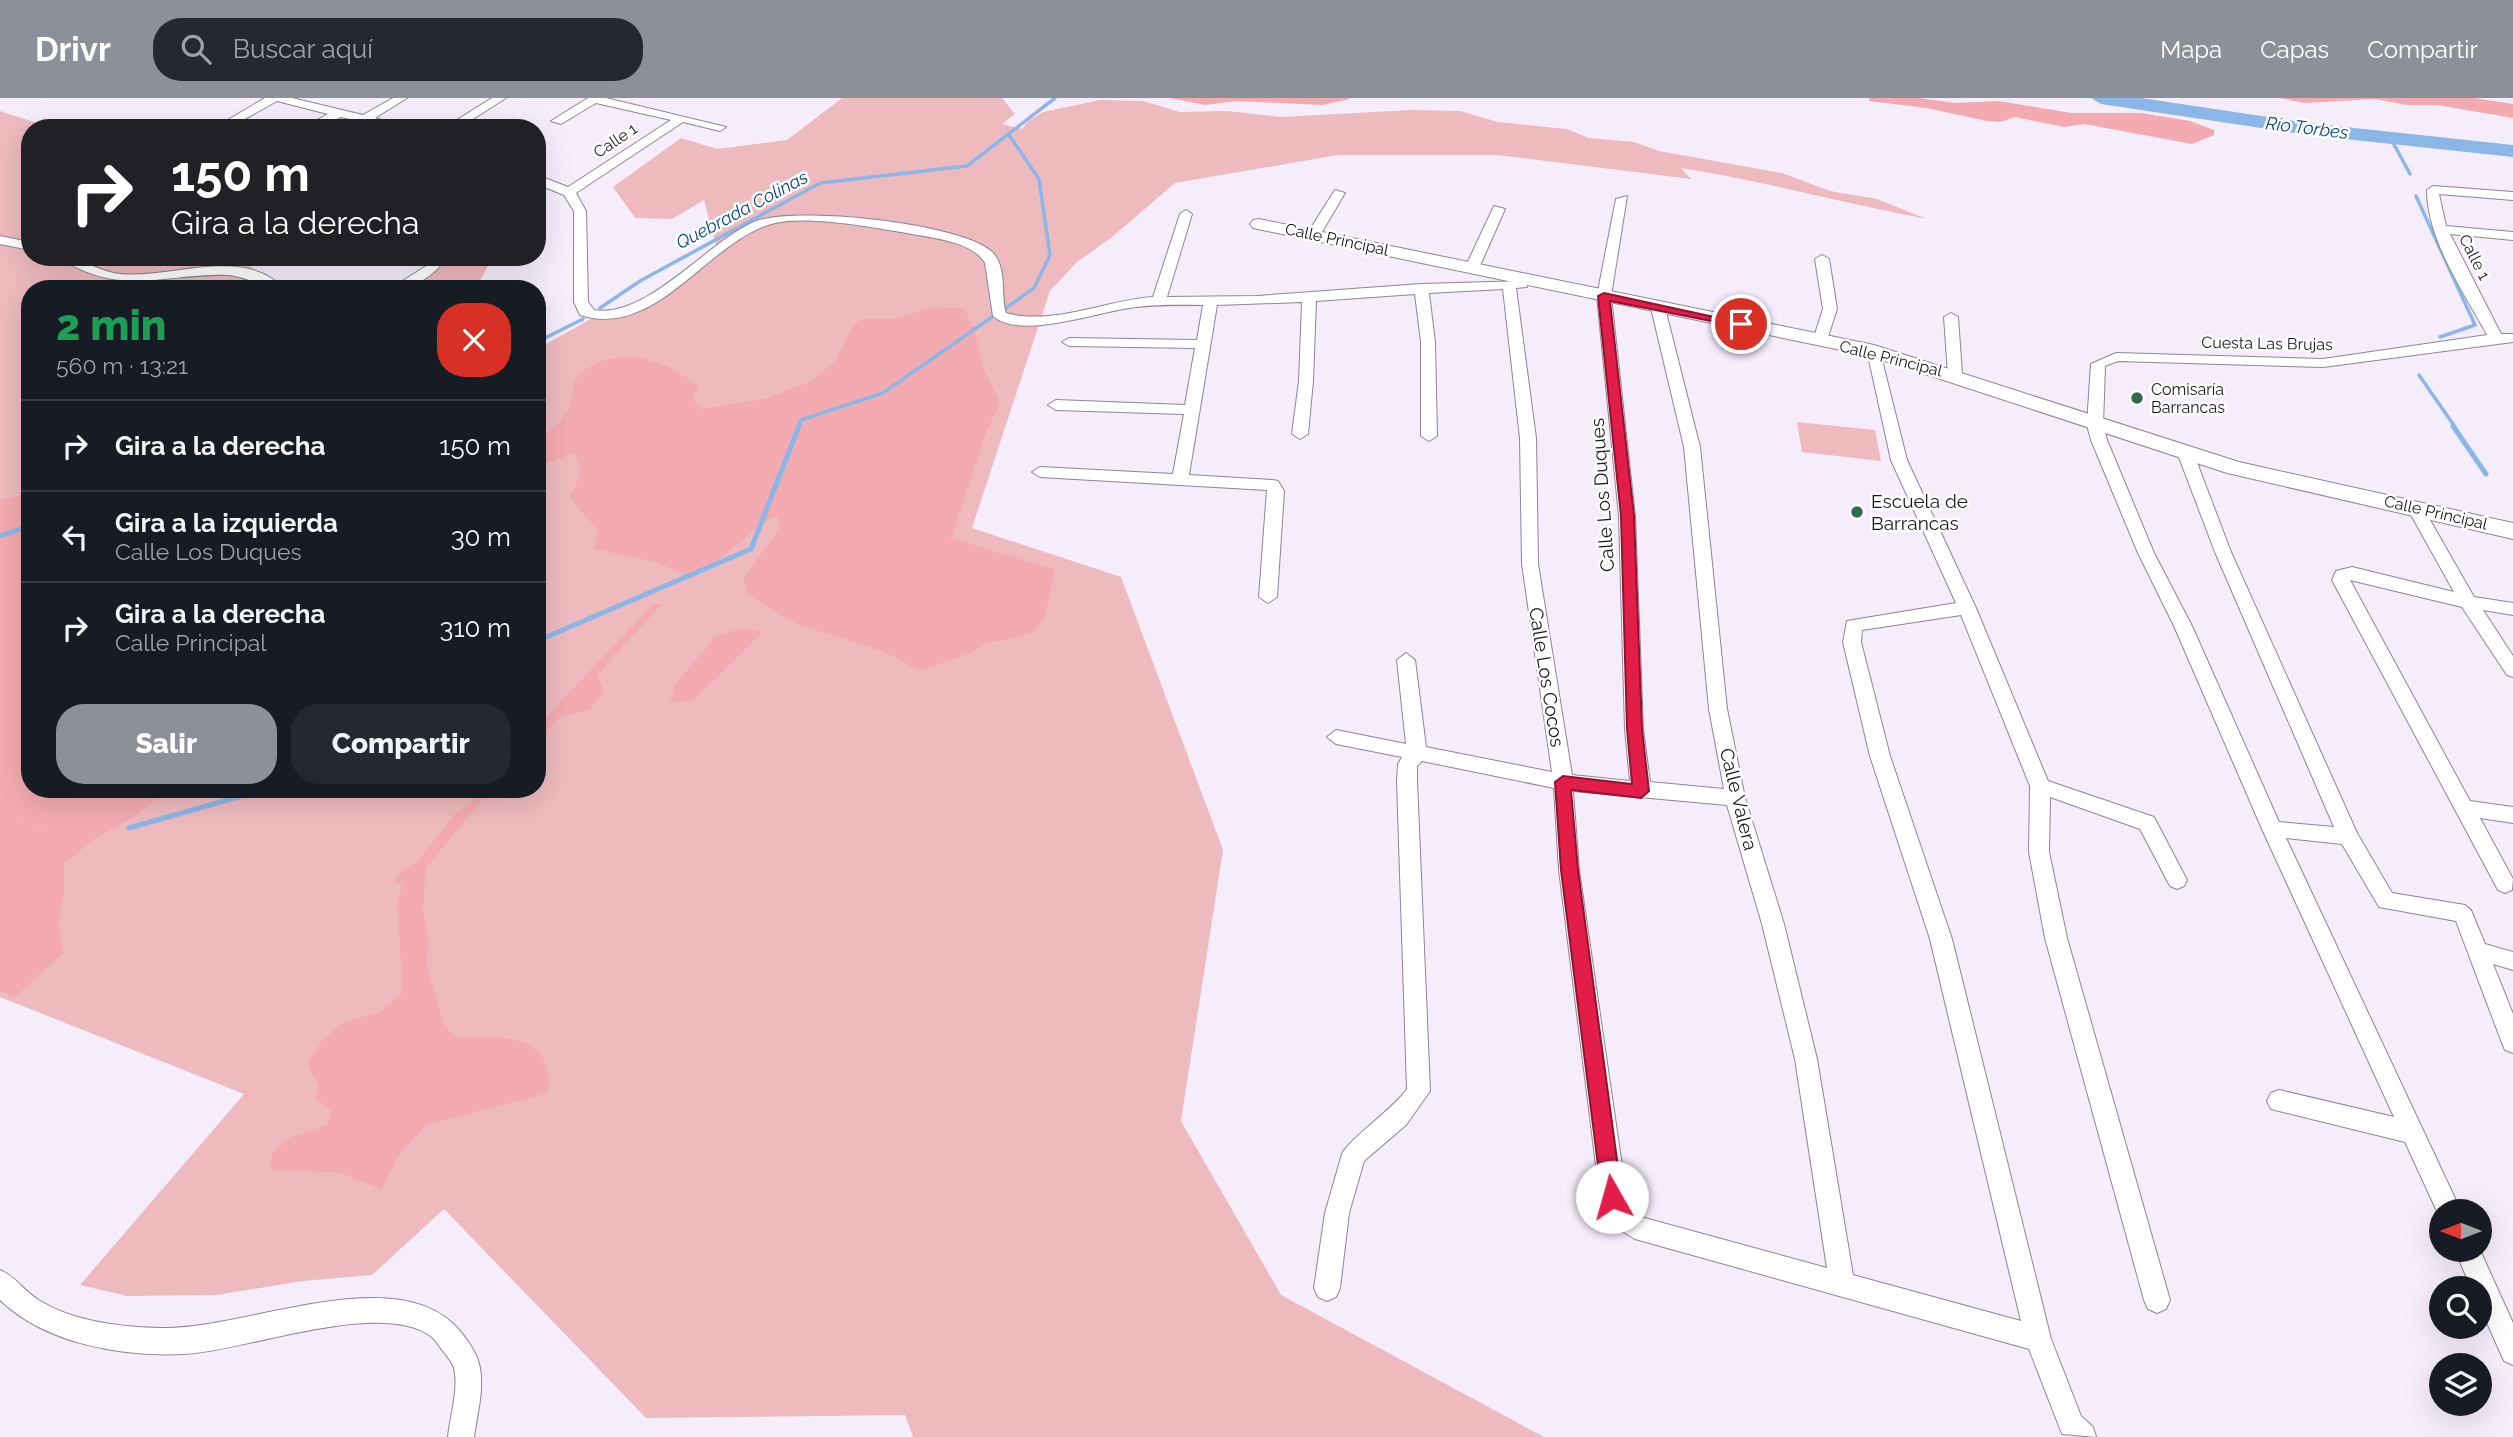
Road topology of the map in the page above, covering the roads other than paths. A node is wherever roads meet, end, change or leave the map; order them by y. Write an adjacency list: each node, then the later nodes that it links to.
1 (276, 98): 5 (street); 8 (street)
2 (401, 98): 7 (street)
3 (499, 98): 11 (street)
4 (596, 98): 12 (street); 13 (street)
5 (302, 100): 6 (street)
6 (341, 112): 7 (street); 9 (street)
7 (367, 118): 10 (street)
8 (237, 119)
9 (327, 119)
10 (370, 119)
11 (465, 119)
12 (680, 119): 14 (street); 16 (street, Calle 1)
13 (557, 121)
14 (720, 127)
15 (546, 182): 16 (street)
16 (569, 192): 41 (street)
17 (1339, 193): 24 (street)
18 (2513, 196): 23 (street, Calle 1)
19 (1622, 198): 39 (street, Calle Los Duques)
20 (1499, 209): 31 (street)
21 (1186, 214): 41 (street)
22 (1259, 224): 24 (street, Calle Principal)
23 (2441, 229): 25 (street); 45 (street, Calle 1)
24 (1314, 233): 31 (street, Calle Principal)
25 (2513, 236)
26 (0, 240): 27 (street)
27 (21, 244)
28 (1822, 259): 47 (street)
29 (84, 266): 32 (street)
30 (433, 266): 35 (street)
31 (1472, 268): 36 (street, Calle Principal)
32 (254, 275): 33 (street); 34 (street)
33 (249, 280)
34 (267, 280)
35 (412, 280)
36 (1535, 283): 37 (street); 39 (street, Calle Principal)
37 (1509, 284): 38 (street); 70 (street, Calle Los Cocos)
38 (1421, 288): 40 (street); 56 (street)
39 (1604, 296): 43 (street, Calle Principal); 72 (street, Calle Los Duques)
40 (1309, 297): 42 (street); 55 (street)
41 (1159, 301): 42 (street)
42 (1210, 303): 49 (street)
43 (1658, 308): 47 (street, Calle Principal); 73 (street, Calle Valera)
44 (1951, 317): 51 (street)
45 (2496, 338): 46 (street); 54 (street, Cuesta Las Brujas)
46 (2513, 338)
47 (1820, 340): 50 (street, Calle Principal)
48 (1069, 342): 49 (street)
49 (1203, 344): 53 (street)
50 (1874, 351): 51 (street, Calle Principal); 64 (street)
51 (1955, 374): 54 (street, Calle Principal)
52 (1056, 405): 53 (street)
53 (1192, 410): 59 (street)
54 (2095, 425): 57 (street, Calle Principal); 76 (street)
55 (1300, 434)
56 (1429, 436)
57 (2185, 452): 60 (street, Calle Principal); 77 (street)
58 (1040, 472): 59 (street)
59 (1180, 481): 62 (street)
60 (2414, 506): 61 (street, Calle Principal); 63 (street)
61 (2513, 531)
62 (1268, 597)
63 (2469, 602): 65 (street); 67 (street); 74 (street)
64 (1967, 608): 71 (street); 91 (street)
65 (2513, 609)
66 (1406, 660): 69 (street)
67 (2513, 670)
68 (1336, 737): 69 (street)
69 (1417, 754): 70 (street); 89 (street)
70 (1563, 782): 72 (street); 88 (street, Calle Los Cocos)
71 (2040, 786): 78 (street); 90 (street)
72 (1641, 791): 73 (street)
73 (1735, 797): 88 (street, Calle Valera)
74 (2464, 808): 75 (street); 79 (street)
75 (2513, 815)
76 (2272, 829): 77 (street); 84 (street)
77 (2348, 836): 80 (street)
78 (2177, 880)
79 (2505, 884)
80 (2476, 950): 81 (street); 82 (street)
81 (2513, 961)
82 (2513, 1043)
83 (2279, 1101): 84 (street)
84 (2413, 1133): 85 (street)
85 (2443, 1199)
86 (2472, 1262): 92 (street)
87 (0, 1283): 93 (street)
88 (1842, 1285): 91 (street)
89 (1327, 1288)
90 (2157, 1300)
91 (2038, 1339): 94 (street)
92 (2513, 1352)
93 (461, 1437)
94 (2083, 1437)

